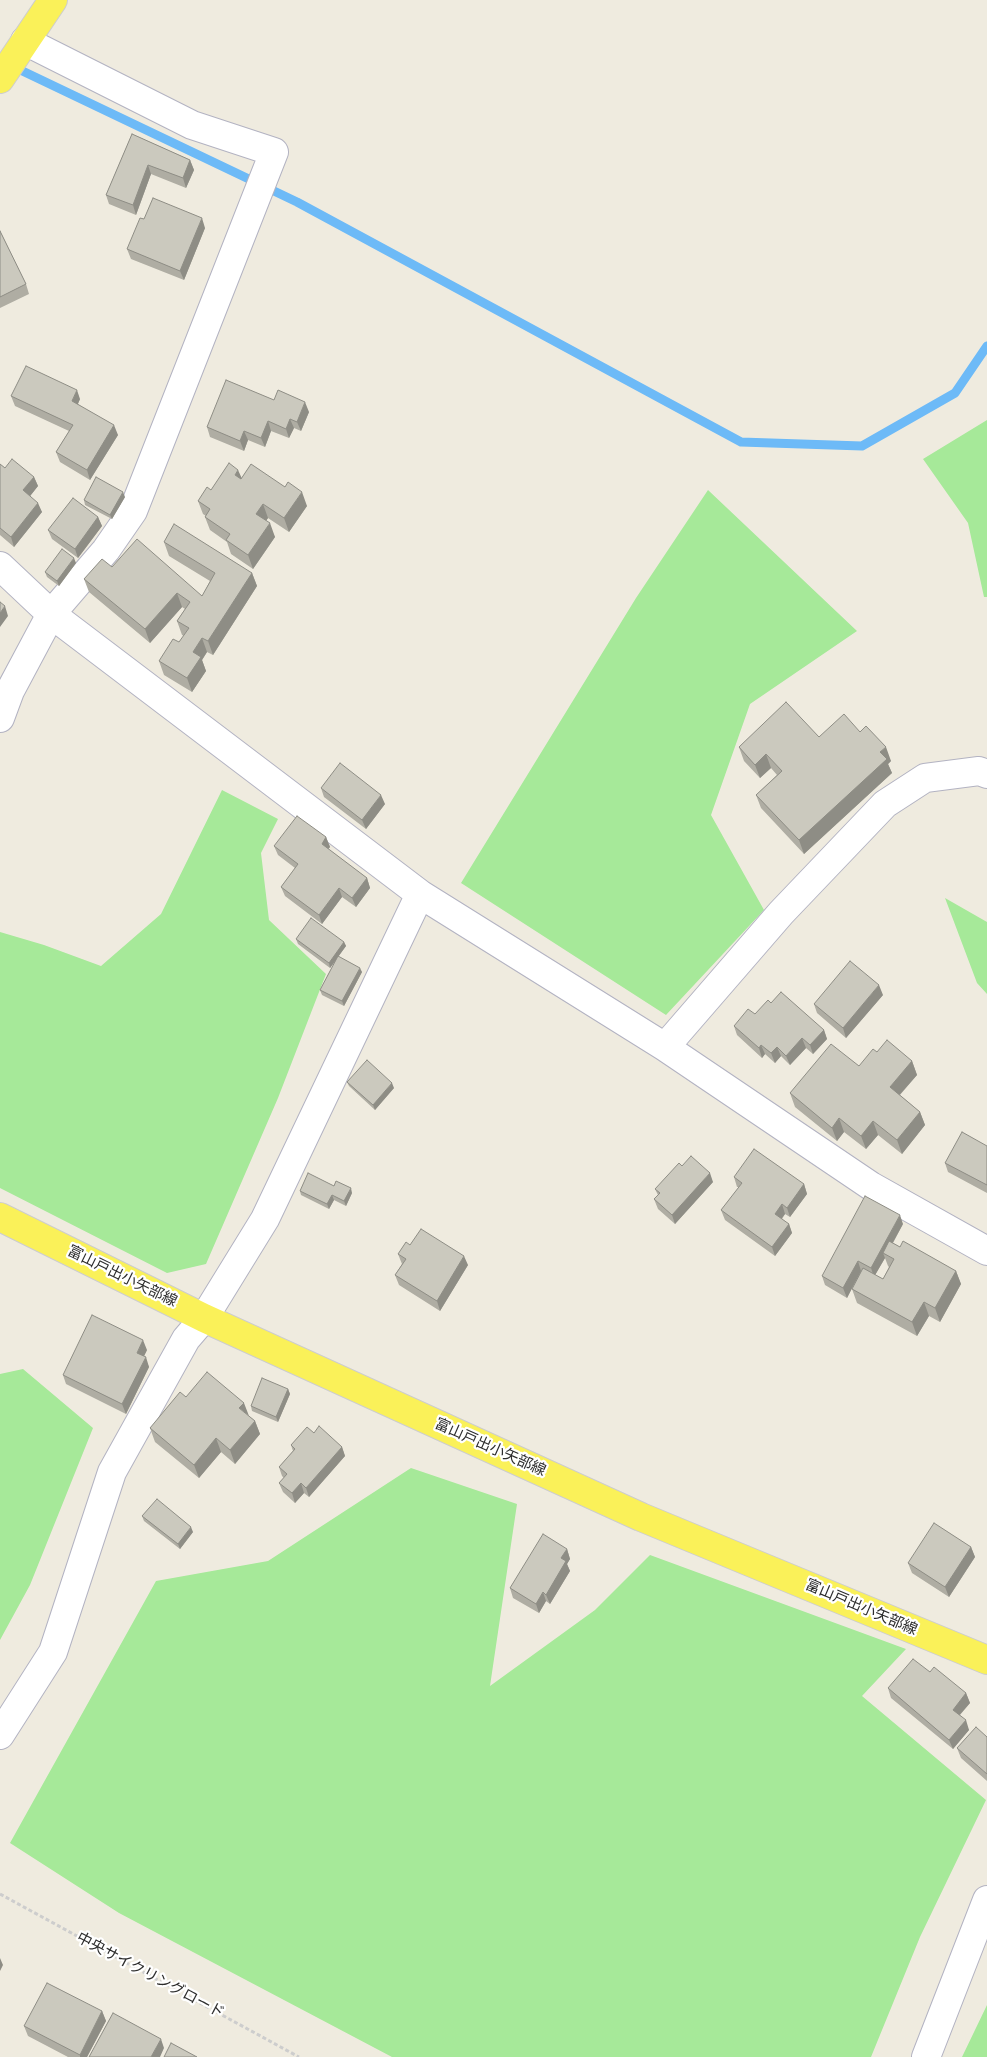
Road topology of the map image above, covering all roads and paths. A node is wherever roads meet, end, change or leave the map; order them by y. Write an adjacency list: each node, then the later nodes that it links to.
1 (53, 0): 2 (main road)
2 (25, 41): 3 (main road); 5 (street)
3 (0, 79)
4 (0, 566): 5 (street)
5 (51, 614): 6 (street); 8 (street)
6 (0, 718)
7 (987, 774): 9 (street)
8 (420, 894): 9 (street); 12 (street)
9 (665, 1047): 11 (street)
10 (0, 1217): 12 (main road, 富山戸出小矢部線)
11 (987, 1251)
12 (204, 1318): 13 (main road, 富山戸出小矢部線); 14 (street)
13 (987, 1660)
14 (0, 1734)
15 (0, 1894): 17 (path, 中央サイクリングロード)
16 (987, 1900): 18 (street)
17 (299, 2057)
18 (926, 2057)

